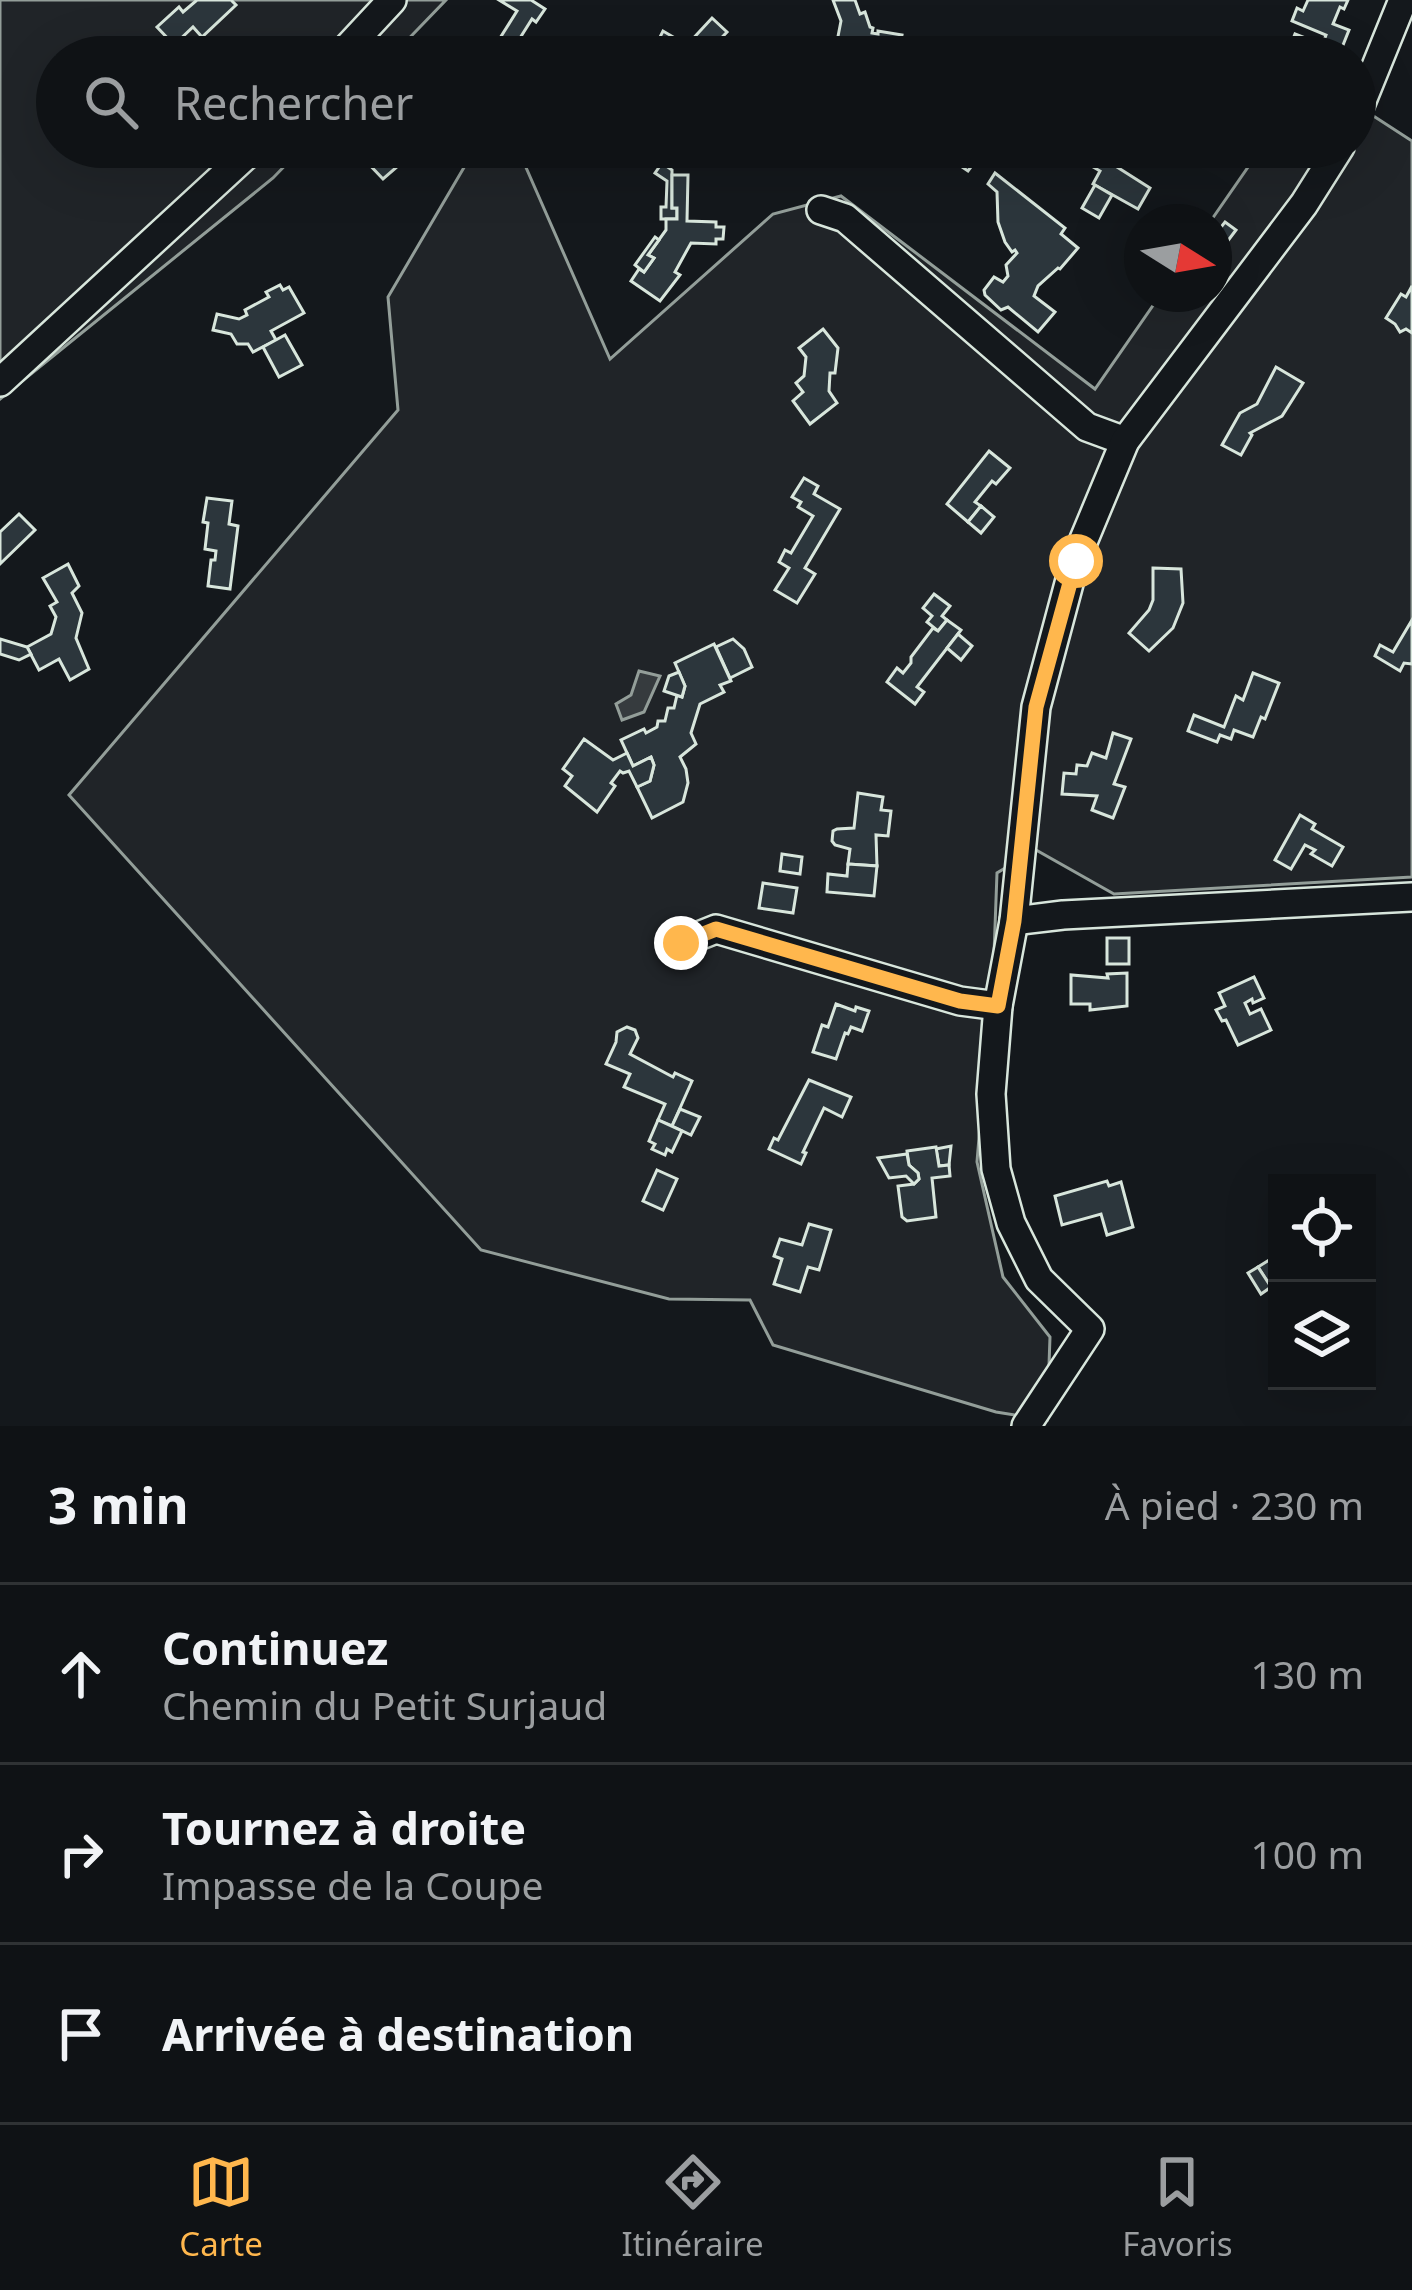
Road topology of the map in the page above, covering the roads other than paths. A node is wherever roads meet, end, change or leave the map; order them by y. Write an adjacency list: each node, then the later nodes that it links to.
1 (392, 0): 3 (street)
2 (1403, 0): 4 (street)
3 (359, 36)
4 (1376, 66)
5 (232, 168): 8 (street)
6 (1327, 168): 9 (street)
7 (821, 210): 9 (street)
8 (0, 382)
9 (1125, 441): 11 (street)
10 (1412, 897): 11 (street)
11 (1014, 921): 13 (street)
12 (681, 943): 13 (street)
13 (998, 1006): 14 (street)
14 (1026, 1426)

